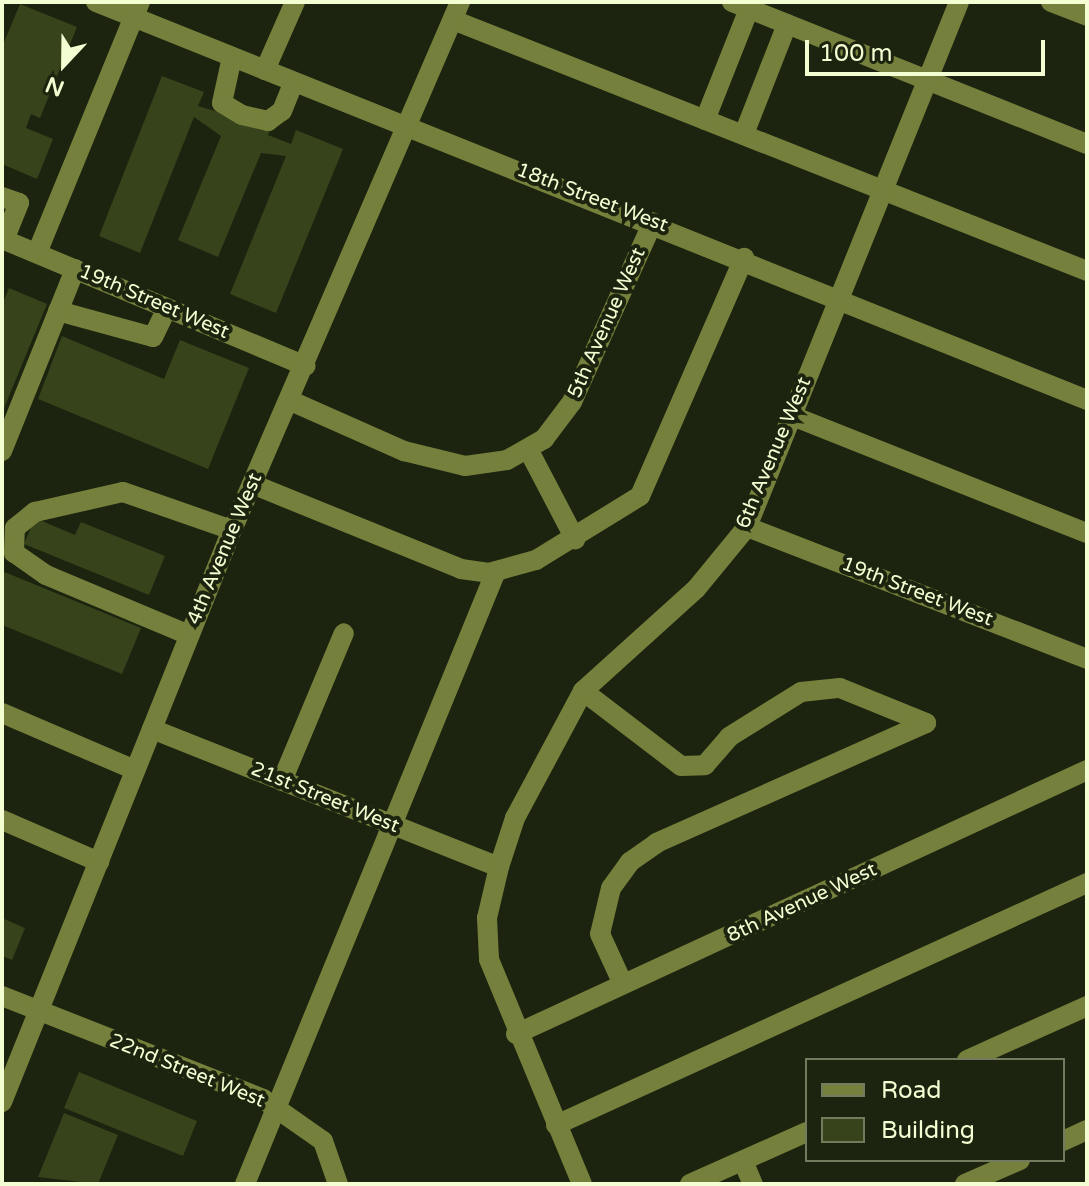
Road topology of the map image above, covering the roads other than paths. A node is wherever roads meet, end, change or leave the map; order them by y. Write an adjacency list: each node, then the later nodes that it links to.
1 (96, 2): 6 (street, 18th Street West)
2 (295, 2): 11 (street)
3 (959, 2): 12 (street, 6th Avenue West)
4 (1051, 2): 8 (street)
5 (741, 5): 9 (street); 14 (street)
6 (137, 10): 10 (street, 18th Street West); 22 (street)
7 (456, 11): 14 (street); 15 (street, 4th Avenue West)
8 (1087, 16)
9 (787, 24): 12 (street); 16 (street)
10 (232, 57): 11 (street, 18th Street West); 13 (street)
11 (265, 70): 13 (street, 18th Street West)
12 (927, 80): 17 (street); 18 (street, 6th Avenue West)
13 (294, 82): 15 (street, 18th Street West)
14 (705, 120): 16 (street)
15 (409, 127): 20 (street, 18th Street West); 29 (street, 4th Avenue West)
16 (744, 134): 18 (street)
17 (1087, 144)
18 (882, 189): 25 (street); 26 (street, 6th Avenue West)
19 (2, 197): 21 (street)
20 (653, 222): 23 (street, 18th Street West); 33 (street, 5th Avenue West)
21 (3, 240): 22 (street, 19th Street West)
22 (37, 253): 24 (street, 19th Street West)
23 (744, 258): 26 (street, 18th Street West); 39 (street)
24 (75, 269): 27 (street, 19th Street West); 28 (street)
25 (1087, 271)
26 (838, 297): 30 (street, 18th Street West); 32 (street, 6th Avenue West)
27 (167, 308): 28 (street); 29 (street, 19th Street West)
28 (58, 311): 34 (street)
29 (306, 366): 31 (street, 4th Avenue West)
30 (1087, 400)
31 (291, 401): 33 (street); 35 (street, 4th Avenue West)
32 (790, 415): 36 (street, 6th Avenue West); 38 (street)
33 (528, 449): 39 (street)
34 (2, 451)
35 (252, 484): 37 (street, 4th Avenue West); 40 (street)
36 (747, 527): 43 (street, 19th Street West); 44 (street, 6th Avenue West)
37 (232, 530): 42 (street, 4th Avenue West); 42 (street)
38 (1087, 533)
39 (575, 539): 40 (street)
40 (496, 571): 51 (street)
41 (344, 633): 49 (street)
42 (189, 635): 46 (street, 4th Avenue West)
43 (1087, 659)
44 (583, 691): 53 (street, 6th Avenue West); 55 (street)
45 (2, 713): 47 (street)
46 (152, 729): 47 (street, 4th Avenue West); 49 (street, 21st Street West)
47 (135, 770): 52 (street, 4th Avenue West)
48 (1087, 770): 55 (street, 8th Avenue West)
49 (282, 781): 51 (street, 21st Street West)
50 (2, 820): 52 (street)
51 (391, 824): 53 (street, 21st Street West); 62 (street)
52 (99, 862): 58 (street, 4th Avenue West)
53 (499, 867): 59 (street, 6th Avenue West)
54 (1087, 883): 63 (street)
55 (623, 984): 59 (street, 8th Avenue West)
56 (2, 996): 58 (street, 22nd Street West)
57 (1087, 1006): 60 (street)
58 (40, 1011): 61 (street, 4th Avenue West); 62 (street, 22nd Street West)
59 (516, 1034): 63 (street, 6th Avenue West)
60 (971, 1058)
61 (2, 1102)
62 (276, 1108): 69 (street); 70 (street, 22nd Street West)
63 (556, 1125): 71 (street, 6th Avenue West)
64 (1087, 1130): 66 (street)
65 (805, 1133): 67 (street)
66 (1065, 1140)
67 (743, 1161): 72 (street); 73 (street)
68 (1015, 1162): 74 (street)
69 (245, 1184)
70 (338, 1184)
71 (582, 1184)
72 (690, 1184)
73 (753, 1184)
74 (965, 1184)

